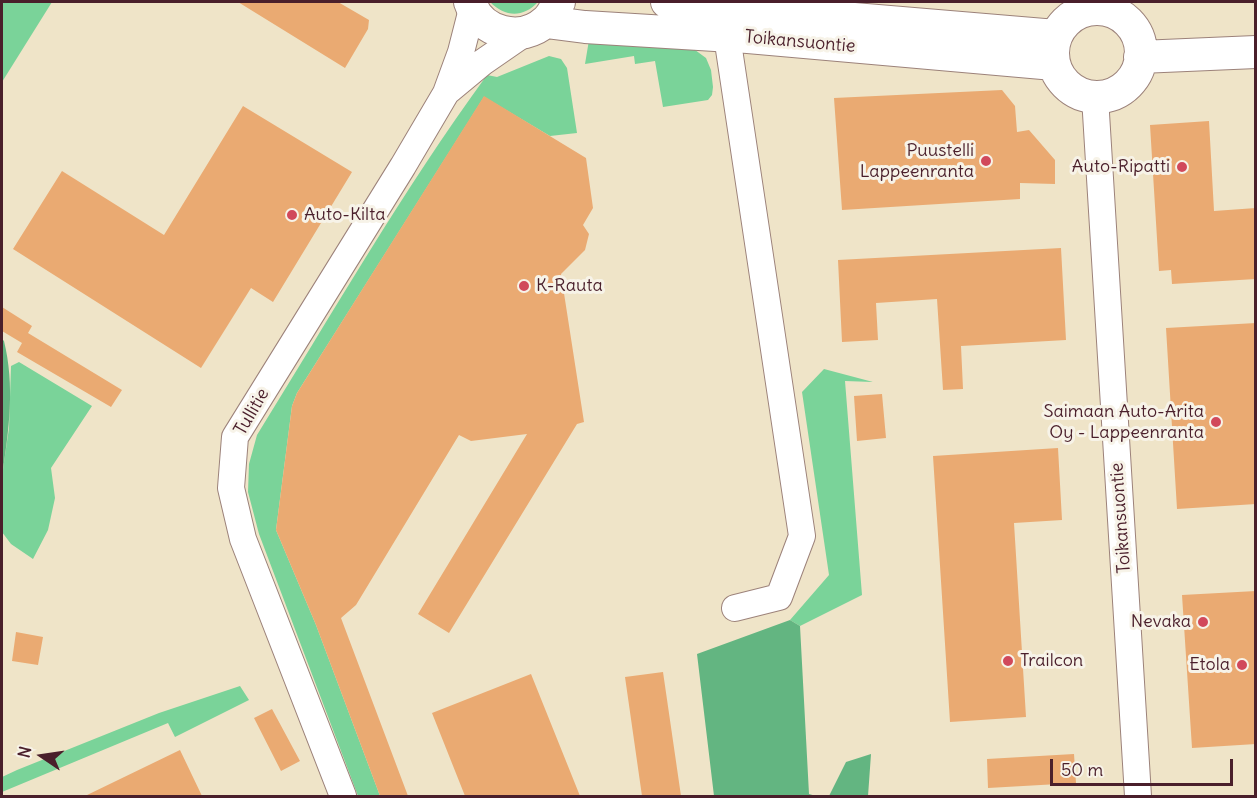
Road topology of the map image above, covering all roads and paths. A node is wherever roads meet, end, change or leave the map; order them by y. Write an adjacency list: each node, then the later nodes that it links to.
1 (667, 2): 5 (main road, Toikansuontie)
2 (471, 5): 3 (main road, Toikansuontie); 8 (street, Tullitie)
3 (543, 19): 4 (main road, Toikansuontie); 8 (street, Tullitie)
4 (727, 36): 5 (main road, Toikansuontie); 10 (street)
5 (1055, 50): 7 (main road); 9 (main road)
6 (1256, 52): 7 (main road)
7 (1140, 57): 9 (main road)
8 (446, 93): 11 (street, Tullitie)
9 (1095, 97): 12 (street, Toikansuontie)
10 (735, 608)
11 (343, 796)
12 (1138, 796)

